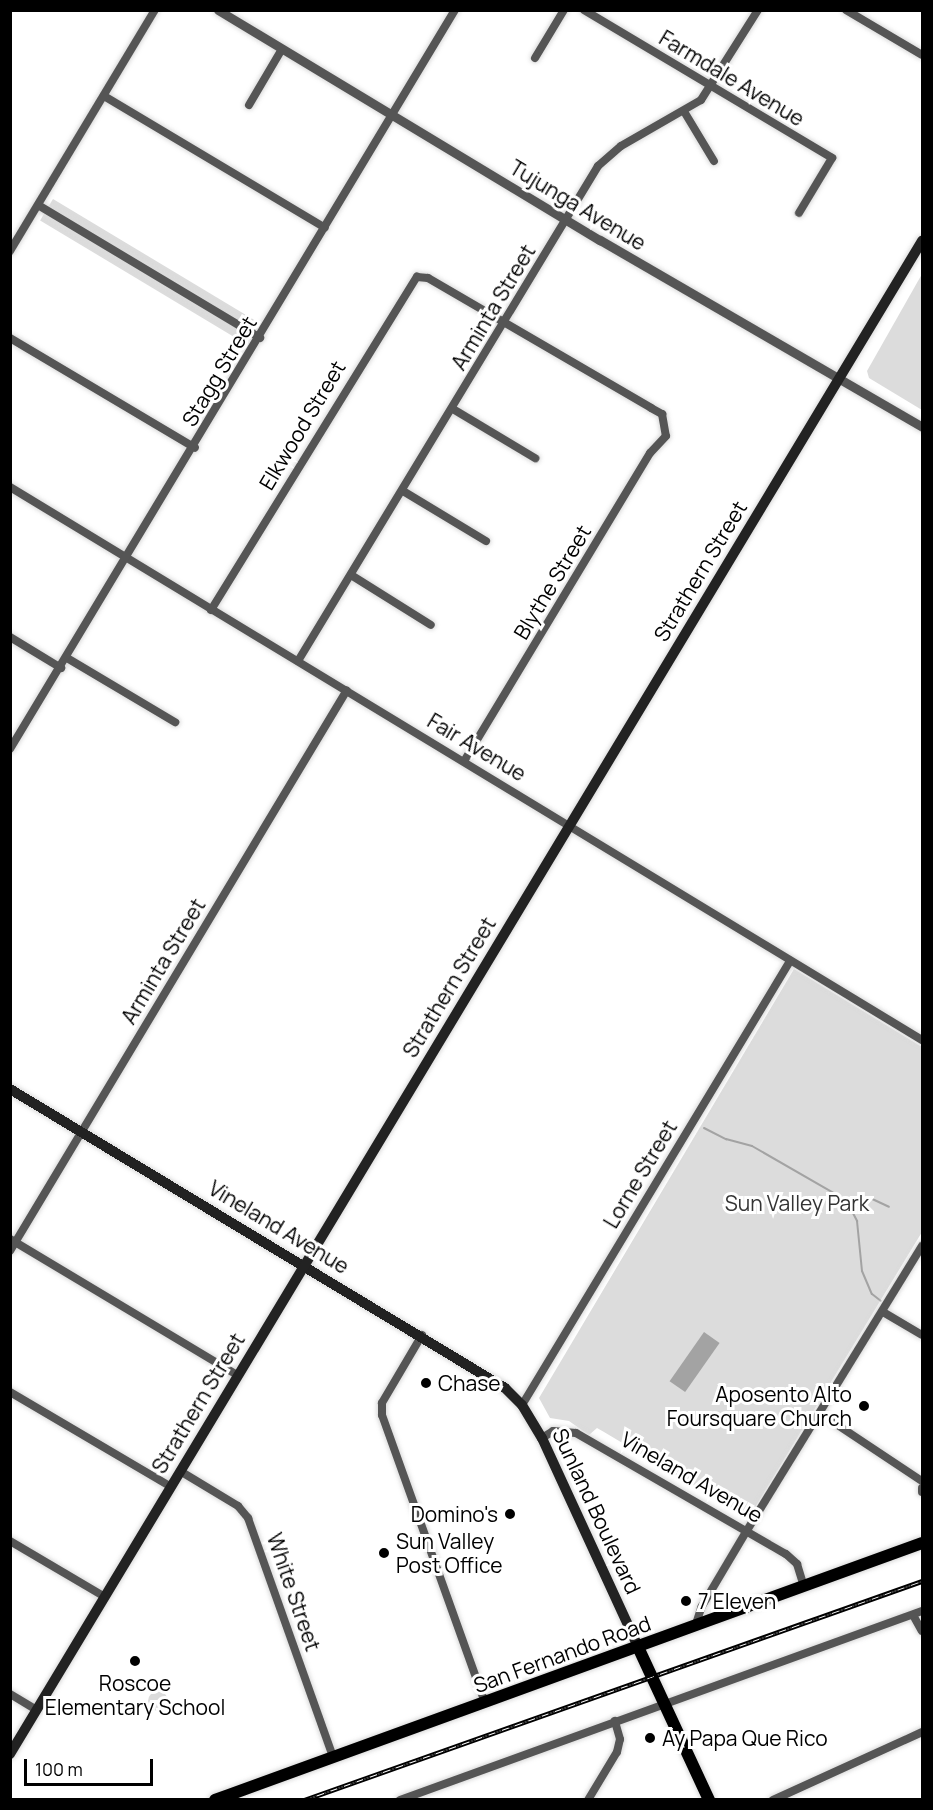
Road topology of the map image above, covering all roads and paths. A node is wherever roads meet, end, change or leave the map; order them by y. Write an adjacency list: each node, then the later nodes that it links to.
1 (155, 10): 12 (street)
2 (218, 10): 8 (street, Tujunga Avenue)
3 (455, 10): 15 (street, Stagg Street)
4 (564, 10): 10 (street)
5 (584, 10): 11 (street, Farmdale Avenue)
6 (758, 10): 11 (street, Arminta Street)
7 (846, 10): 9 (street)
8 (282, 49): 13 (street); 15 (street, Tujunga Avenue)
9 (922, 55)
10 (535, 58)
11 (712, 87): 14 (street, Arminta Street); 18 (street, Farmdale Avenue)
12 (104, 96): 17 (street); 20 (street)
13 (249, 105)
14 (685, 113): 16 (street); 19 (street, Arminta Street)
15 (393, 115): 19 (street, Tujunga Avenue); 20 (street, Stagg Street)
16 (714, 161)
17 (38, 205): 22 (street); 24 (street)
18 (799, 213)
19 (566, 220): 23 (street, Arminta Street); 26 (street, Tujunga Avenue)
20 (325, 228): 24 (street, Stagg Street)
21 (922, 241): 26 (main road, Strathern Street)
22 (10, 251)
23 (503, 324): 27 (street, Arminta Street); 36 (street, Elkwood Street); 45 (street, Blythe Street)
24 (260, 338): 29 (street, Stagg Street)
25 (10, 339): 29 (street)
26 (838, 378): 28 (street, Tujunga Avenue); 46 (main road, Strathern Street)
27 (453, 409): 30 (street); 32 (street, Arminta Street)
28 (922, 427)
29 (195, 448): 34 (street, Stagg Street)
30 (535, 458)
31 (10, 487): 34 (street, Fair Avenue)
32 (403, 491): 33 (street); 35 (street, Arminta Street)
33 (486, 541)
34 (128, 558): 36 (street, Fair Avenue); 39 (street, Stagg Street)
35 (351, 575): 37 (street); 40 (street, Arminta Street)
36 (211, 610): 40 (street, Fair Avenue)
37 (431, 625)
38 (10, 637): 41 (street)
39 (67, 658): 41 (street, Stagg Street); 43 (street)
40 (298, 661): 42 (street, Fair Avenue)
41 (61, 668): 44 (street, Stagg Street)
42 (347, 690): 45 (street, Fair Avenue); 50 (street, Arminta Street)
43 (175, 722)
44 (10, 749)
45 (465, 760): 46 (street, Fair Avenue)
46 (568, 828): 47 (street, Fair Avenue); 54 (main road, Strathern Street)
47 (790, 961): 48 (street, Fair Avenue); 60 (street, Lorne Street)
48 (922, 1040)
49 (10, 1089): 50 (main road, Vineland Avenue)
50 (82, 1132): 51 (street, Arminta Street); 54 (main road, Vineland Avenue)
51 (13, 1240): 53 (street, Arminta Street); 58 (street)
52 (922, 1246): 55 (street)
53 (10, 1251)
54 (305, 1265): 56 (main road, Vineland Avenue); 58 (main road, Strathern Street)
55 (884, 1312): 57 (street); 61 (street)
56 (422, 1335): 60 (main road, Vineland Avenue); 77 (street)
57 (922, 1335)
58 (237, 1375): 63 (main road, Strathern Street)
59 (10, 1392): 65 (street)
60 (522, 1405): 62 (main road, Sunland Boulevard)
61 (821, 1414): 64 (street); 66 (street)
62 (542, 1438): 66 (street, Vineland Avenue); 75 (main road, Sunland Boulevard)
63 (180, 1471): 65 (main road, Strathern Street); 83 (street, White Street)
64 (922, 1481)
65 (171, 1487): 70 (main road, Strathern Street)
66 (746, 1532): 69 (street, Vineland Avenue); 73 (street)
67 (10, 1541): 70 (street)
68 (922, 1543): 69 (main road, San Fernando Road)
69 (804, 1587): 73 (main road, San Fernando Road)
70 (105, 1597): 79 (main road, Strathern Street)
71 (922, 1611): 72 (street)
72 (913, 1615): 74 (street); 78 (street)
73 (695, 1627): 75 (main road, San Fernando Road)
74 (922, 1631)
75 (638, 1647): 77 (main road, San Fernando Road); 78 (main road, Sunland Boulevard)
76 (10, 1694): 79 (street)
77 (485, 1702): 83 (main road, San Fernando Road)
78 (663, 1702): 80 (street); 87 (main road, Sunland Boulevard)
79 (37, 1710): 82 (main road, Strathern Street)
80 (615, 1721): 85 (street); 86 (street)
81 (922, 1732): 88 (street)
82 (10, 1754)
83 (333, 1757): 84 (main road, San Fernando Road)
84 (215, 1800)
85 (400, 1800)
86 (588, 1800)
87 (709, 1800)
88 (773, 1800)

